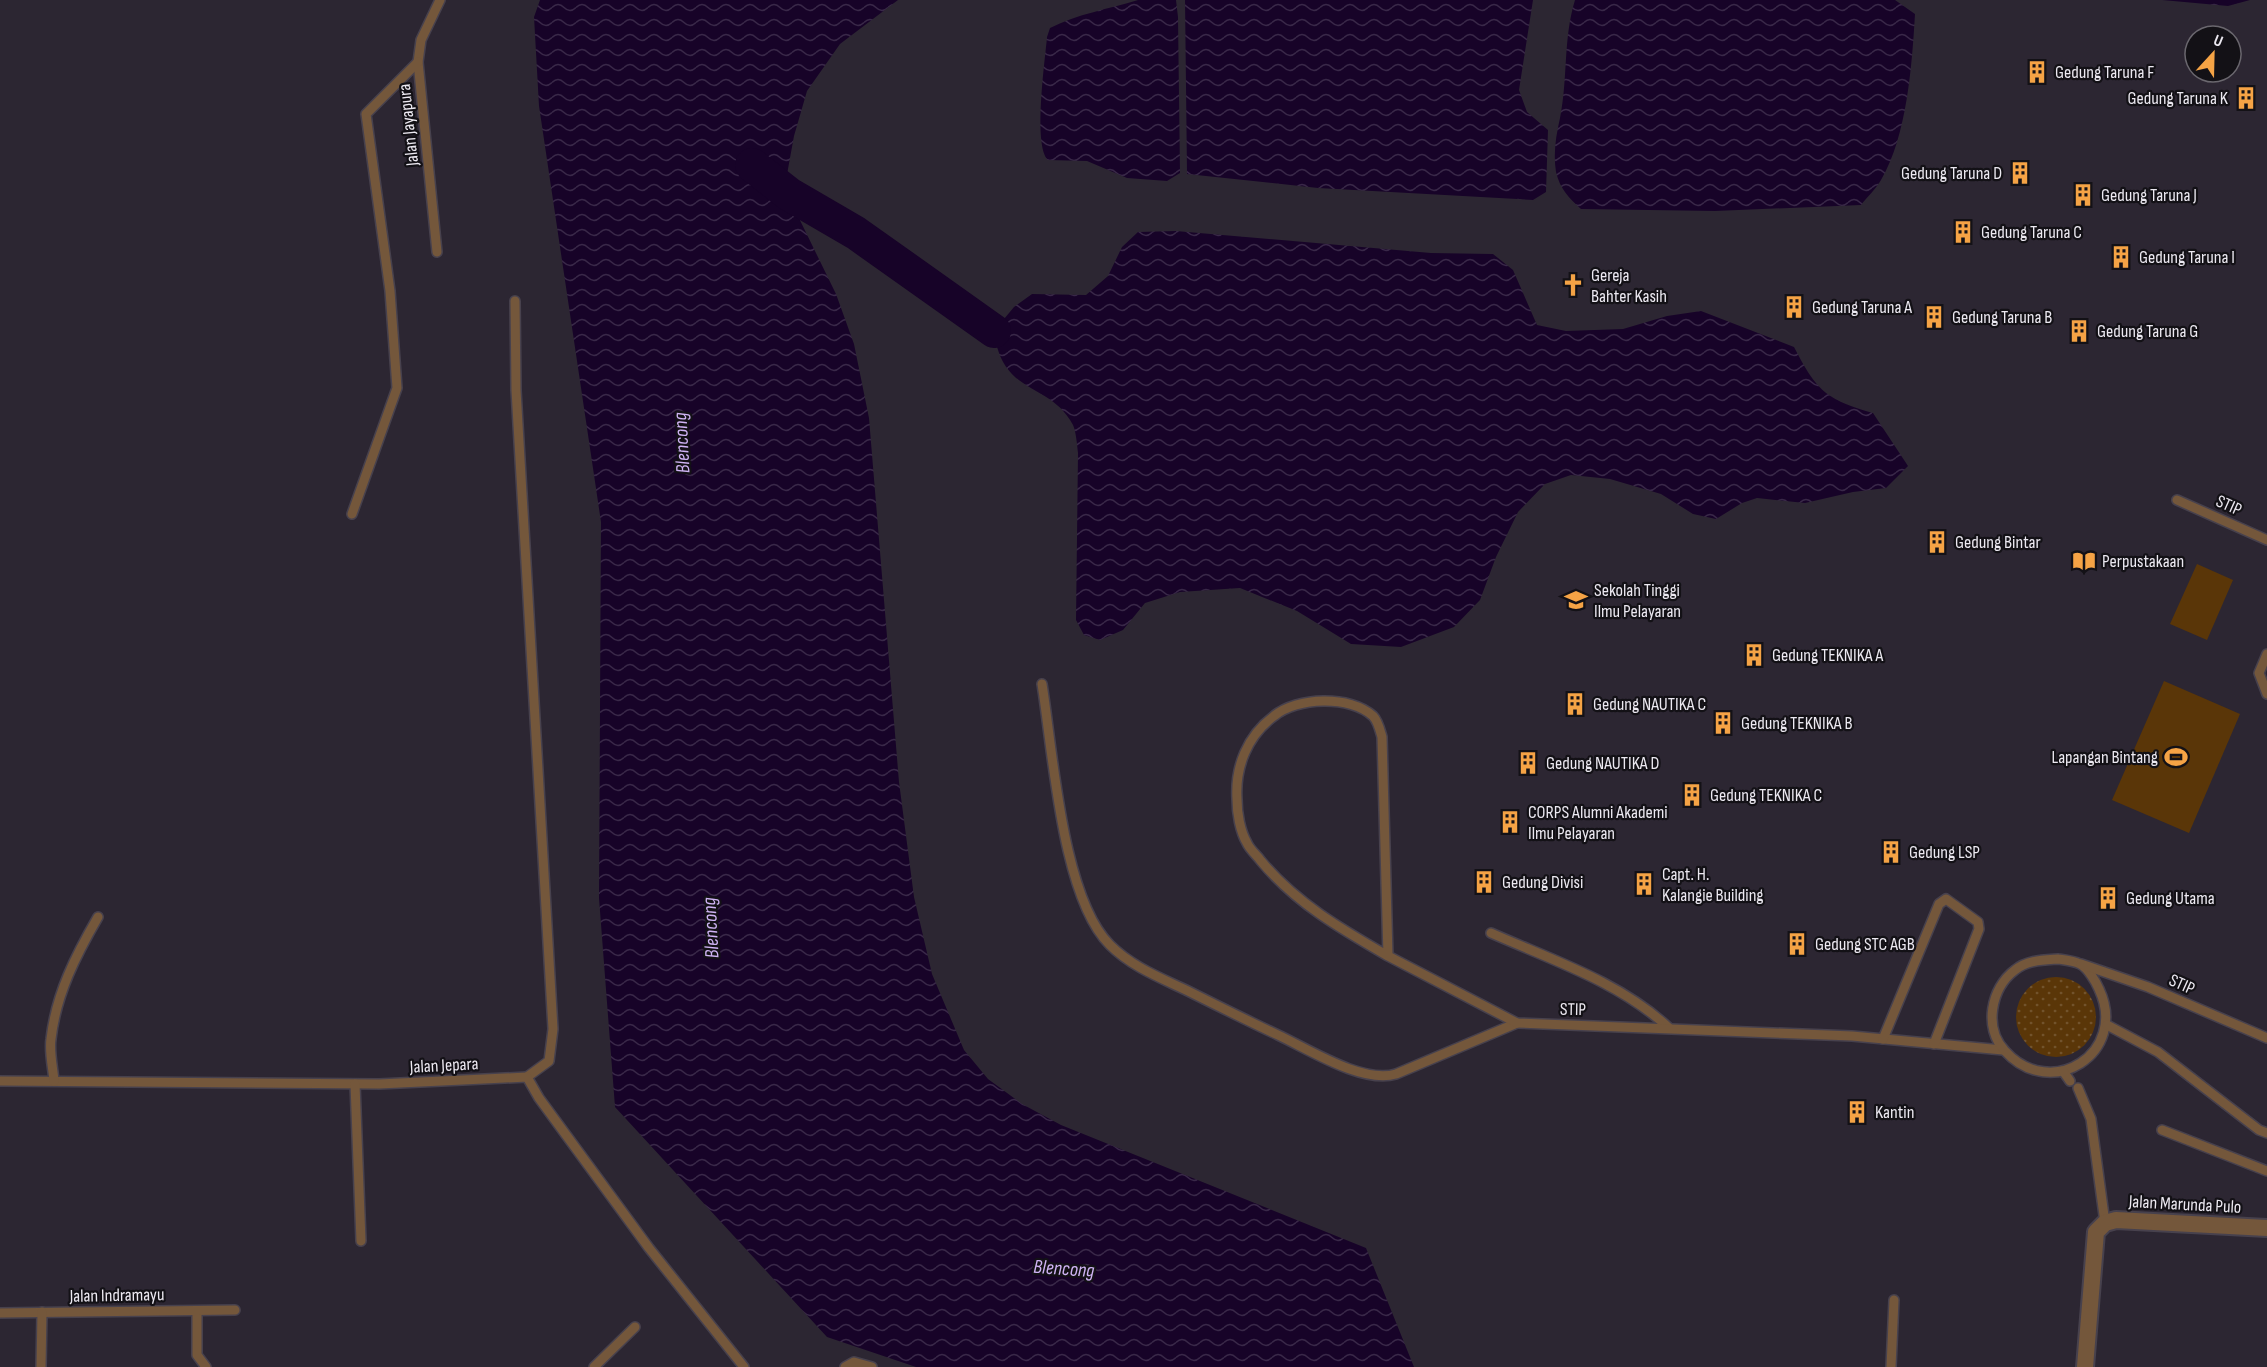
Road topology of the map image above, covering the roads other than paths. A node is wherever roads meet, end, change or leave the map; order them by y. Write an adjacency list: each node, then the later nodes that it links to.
1 (440, 0): 2 (lane, Jalan Jayapura)
2 (418, 62): 3 (lane, Jalan Jayapura); 6 (lane)
3 (437, 252)
4 (515, 301): 23 (lane)
5 (2177, 500): 7 (lane, STIP)
6 (352, 514)
7 (2267, 540)
8 (2267, 654): 10 (lane)
9 (1042, 684): 15 (lane)
10 (2267, 694)
11 (98, 916): 25 (lane)
12 (1491, 933): 17 (lane)
13 (1388, 956): 13 (lane, STIP); 15 (lane, STIP)
14 (2081, 964): 16 (lane); 18 (lane, STIP); 21 (lane)
15 (1518, 1023): 17 (lane, STIP)
16 (2107, 1025): 22 (lane); 30 (lane)
17 (1669, 1028): 19 (lane, STIP)
18 (2267, 1038)
19 (1883, 1039): 20 (lane, STIP); 20 (lane)
20 (1934, 1044): 21 (lane, STIP)
21 (2003, 1050): 22 (lane)
22 (2063, 1071): 26 (lane)
23 (527, 1077): 27 (lane, Jalan Jepara); 44 (lane)
24 (0, 1081): 25 (lane, Jalan Jepara)
25 (54, 1081): 27 (lane, Jalan Jepara)
26 (2070, 1081)
27 (355, 1084): 34 (lane)
28 (2078, 1088): 32 (lane)
29 (2162, 1130): 31 (lane)
30 (2267, 1133)
31 (2267, 1171)
32 (2105, 1222): 33 (street, Jalan Marunda Pulo); 48 (street, Jalan Marunda Pulo)
33 (2267, 1228)
34 (361, 1241)
35 (1894, 1300): 47 (lane)
36 (235, 1310): 37 (lane, Jalan Indramayu)
37 (197, 1311): 38 (lane, Jalan Indramayu); 42 (lane)
38 (42, 1312): 39 (lane, Jalan Indramayu); 41 (lane)
39 (0, 1313)
40 (635, 1328): 43 (lane)
41 (41, 1367)
42 (206, 1367)
43 (594, 1367)
44 (744, 1367)
45 (845, 1367): 46 (lane)
46 (872, 1367)
47 (1891, 1367)
48 (2085, 1367)

